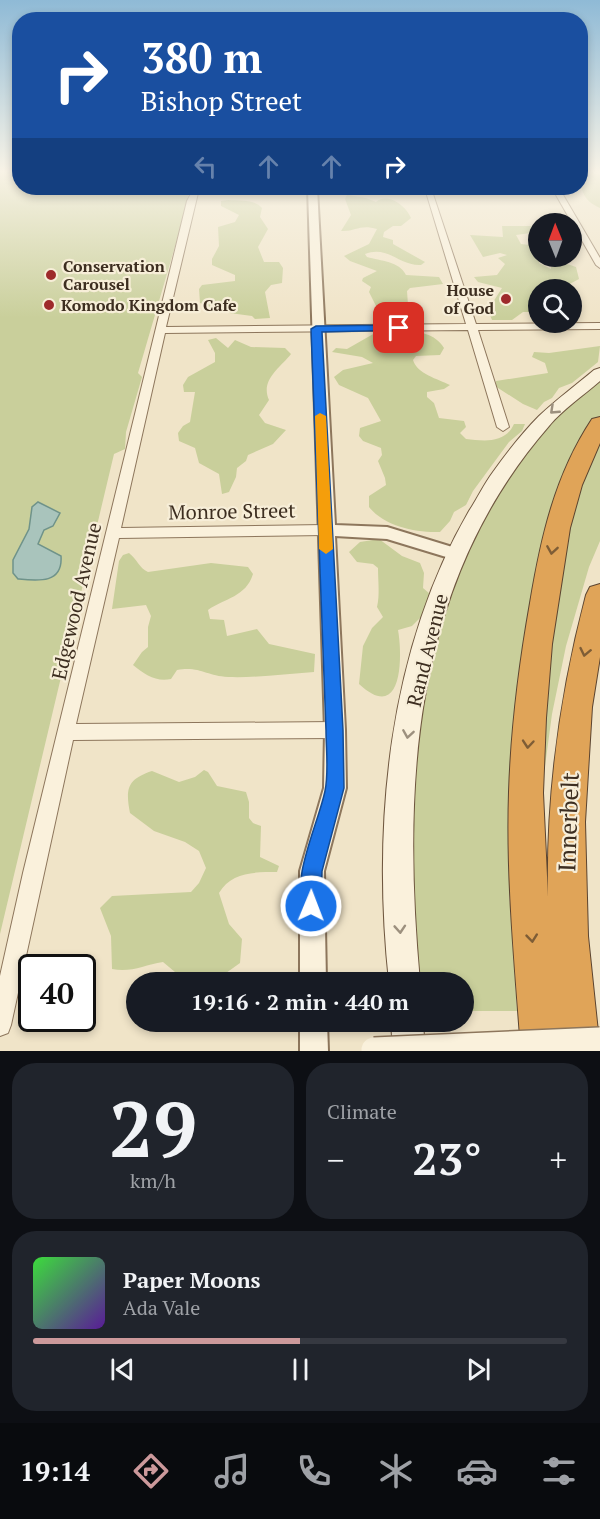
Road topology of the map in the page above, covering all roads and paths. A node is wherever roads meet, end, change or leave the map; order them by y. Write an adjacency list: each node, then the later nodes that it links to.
1 (189, 220): 10 (street, Edgewood Avenue)
2 (313, 220): 9 (street)
3 (438, 220): 8 (street)
4 (576, 220): 5 (street)
5 (596, 252): 6 (street)
6 (600, 265)
7 (600, 326): 8 (street)
8 (472, 328): 9 (street); 13 (street)
9 (316, 329): 10 (street); 14 (street)
10 (162, 330): 15 (street, Edgewood Avenue)
11 (600, 373): 16 (main road, Rand Avenue, one-way to 16)
12 (600, 424): 29 (highway, one-way to 29)
13 (503, 427)
14 (325, 530): 15 (street, Monroe Street); 16 (street, Monroe Street); 18 (street)
15 (114, 533): 19 (street, Edgewood Avenue)
16 (456, 554): 21 (main road, Rand Avenue, one-way to 21)
17 (600, 595): 30 (highway, Innerbelt, one-way to 30)
18 (334, 730): 19 (street); 20 (street)
19 (68, 732): 22 (street, Edgewood Avenue)
20 (313, 972)
21 (403, 972)
22 (0, 1025)
23 (314, 1032): 26 (street)
24 (408, 1032): 28 (main road)
25 (600, 1040): 27 (street, bridge)
26 (314, 1051)
27 (366, 1051)
28 (409, 1051)
29 (543, 1051)
30 (578, 1051)

